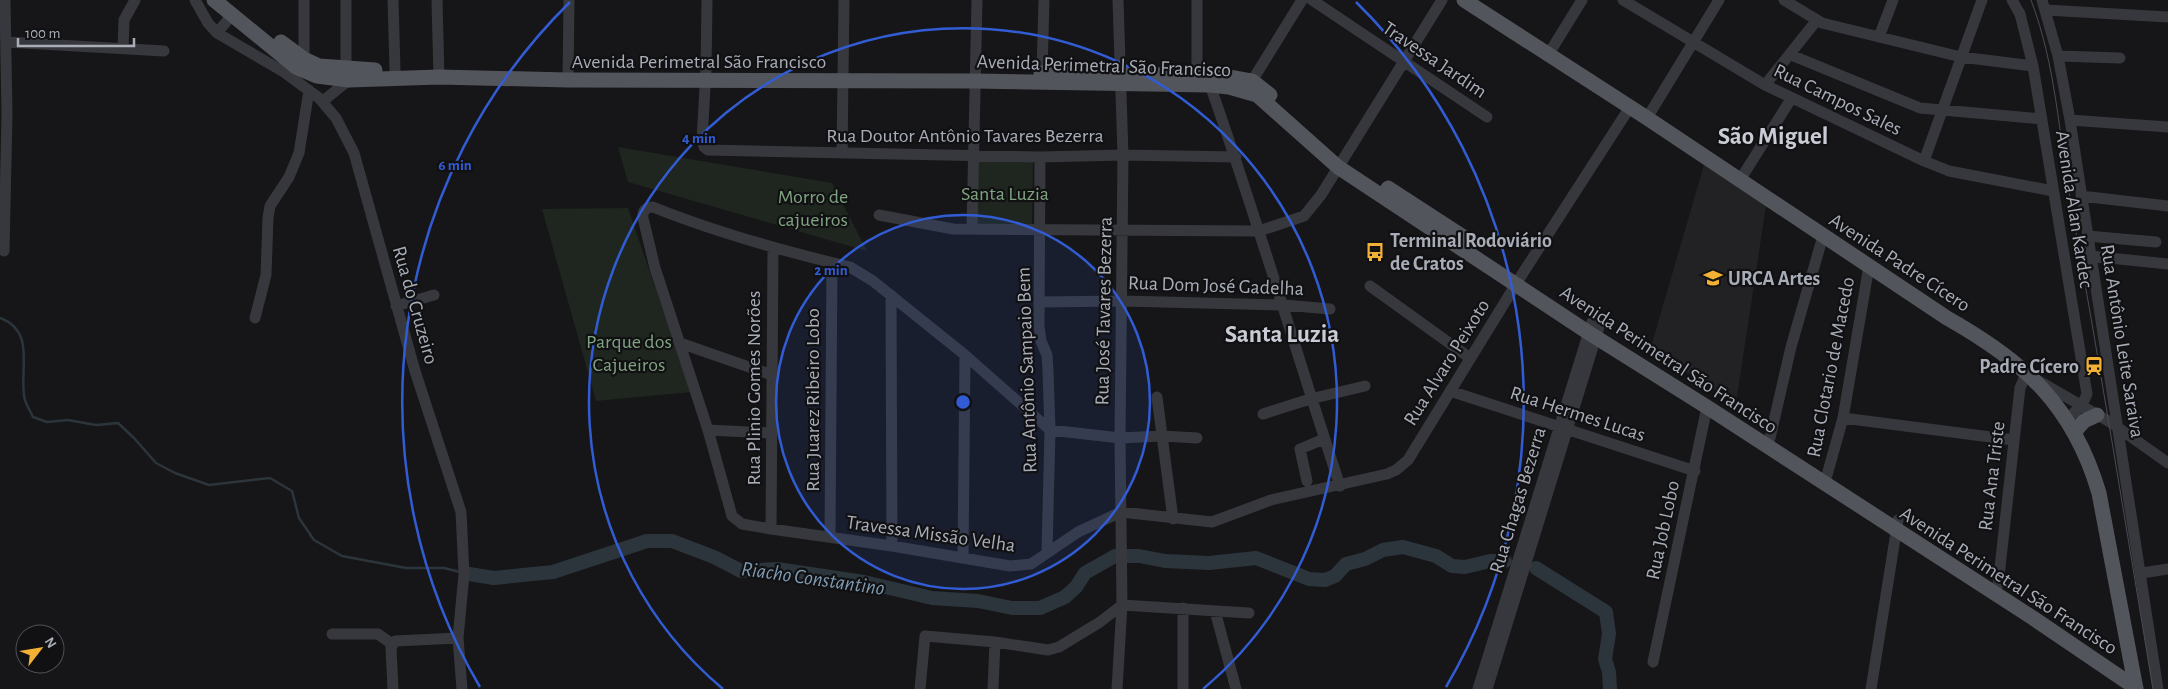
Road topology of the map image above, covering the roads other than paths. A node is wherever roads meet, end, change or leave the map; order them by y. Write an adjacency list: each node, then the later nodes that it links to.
1 (5, 0): 34 (street)
2 (135, 0): 36 (street)
3 (195, 0): 32 (street, Rua do Cruzeiro)
4 (214, 0): 29 (main road, Avenida Perimetral São Francisco)
5 (227, 0): 43 (main road, Avenida Perimetral São Francisco)
6 (304, 0): 43 (street)
7 (346, 0): 48 (street)
8 (393, 0): 46 (street)
9 (438, 0): 49 (street)
10 (569, 0): 50 (street)
11 (707, 0): 51 (street)
12 (844, 0): 52 (street)
13 (977, 0): 53 (street)
14 (1044, 0): 47 (street)
15 (1118, 0): 54 (street, Rua José Tavares Bezerra)
16 (1197, 0): 55 (street)
17 (1302, 0): 56 (street)
18 (1312, 0): 44 (street, Travessa Jardim)
19 (1442, 0): 44 (street)
20 (1464, 0): 38 (main road, Avenida Padre Cícero)
21 (1582, 0): 38 (street)
22 (1623, 0): 35 (street, Rua Campos Sales)
23 (1719, 0): 35 (street)
24 (1784, 0): 31 (street)
25 (1893, 0): 33 (street)
26 (2012, 0): 45 (street, Avenida Alan Kardec)
27 (1979, 1): 41 (street)
28 (2044, 5): 30 (street); 40 (street, Rua Antônio Leite Saraiva)
29 (232, 15): 32 (street); 48 (main road, Avenida Perimetral São Francisco)
30 (2168, 16)
31 (1817, 20): 33 (street); 39 (street)
32 (217, 33): 58 (street, Rua do Cruzeiro)
33 (1879, 37): 41 (street)
34 (6, 42): 36 (street); 89 (street)
35 (1693, 43): 57 (street, Rua Campos Sales); 65 (street)
36 (123, 49): 37 (street)
37 (164, 51)
38 (1548, 55): 61 (main road, Avenida Padre Cícero)
39 (1791, 55): 57 (street); 62 (street)
40 (2058, 56): 42 (street); 67 (street, Rua Antônio Leite Saraiva)
41 (1961, 58): 45 (street); 62 (street)
42 (2120, 58)
43 (304, 59): 48 (main road, Avenida Perimetral São Francisco)
44 (1405, 60): 64 (street, Travessa Jardim); 75 (street)
45 (2033, 66): 66 (street, Avenida Alan Kardec)
46 (395, 70): 48 (main road, Avenida Perimetral São Francisco); 49 (main road, Avenida Perimetral São Francisco)
47 (1042, 73): 53 (main road, Avenida Perimetral São Francisco); 54 (main road, Avenida Perimetral São Francisco)
48 (348, 74): 49 (main road, Avenida Perimetral São Francisco); 60 (street)
49 (439, 74): 50 (main road, Avenida Perimetral São Francisco)
50 (568, 75): 51 (main road, Avenida Perimetral São Francisco)
51 (706, 75): 52 (main road, Avenida Perimetral São Francisco); 69 (street, Rua Doutor Antônio Tavares Bezerra)
52 (843, 76): 53 (main road, Avenida Perimetral São Francisco); 69 (street)
53 (976, 77): 54 (main road, Avenida Perimetral São Francisco); 70 (street)
54 (1121, 78): 55 (main road, Avenida Perimetral São Francisco); 71 (street, Rua José Tavares Bezerra)
55 (1206, 78): 56 (main road, Avenida Perimetral São Francisco); 63 (main road, Avenida Perimetral São Francisco); 73 (street)
56 (1252, 81): 63 (main road, Avenida Perimetral São Francisco)
57 (1765, 85): 59 (street, Rua Campos Sales)
58 (309, 90): 60 (street, Rua do Cruzeiro); 103 (street)
59 (1791, 99): 74 (street, Rua Campos Sales); 76 (street)
60 (323, 102): 101 (street, Rua do Cruzeiro)
61 (1630, 107): 65 (main road, Avenida Padre Cícero); 94 (street, Rua Alvaro Peixoto)
62 (1943, 111): 66 (street); 74 (street)
63 (1285, 114): 75 (main road, Avenida Perimetral São Francisco)
64 (1487, 116)
65 (1647, 118): 76 (main road, Avenida Padre Cícero)
66 (2042, 119): 77 (street, Avenida Alan Kardec)
67 (2070, 120): 68 (street); 78 (street, Rua Antônio Leite Saraiva)
68 (2168, 127)
69 (842, 153): 70 (street, Rua Doutor Antônio Tavares Bezerra)
70 (972, 155): 72 (street, Rua Doutor Antônio Tavares Bezerra); 81 (street)
71 (1124, 155): 72 (street, Rua Doutor Antônio Tavares Bezerra); 73 (street, Rua Doutor Antônio Tavares Bezerra); 83 (street, Rua José Tavares Bezerra)
72 (1040, 156): 82 (street, Rua Antônio Sampaio Bem)
73 (1236, 157): 84 (street)
74 (1924, 161): 77 (street, Rua Campos Sales)
75 (1340, 162): 84 (street); 94 (main road, Avenida Perimetral São Francisco)
76 (1740, 180): 85 (main road, Avenida Padre Cícero)
77 (2052, 191): 114 (street, Avenida Alan Kardec)
78 (2081, 196): 79 (street); 86 (street, Rua Antônio Leite Saraiva)
79 (2168, 206)
80 (879, 215): 81 (street)
81 (972, 229): 82 (street)
82 (1041, 230): 83 (street); 99 (street, Rua Antônio Sampaio Bem)
83 (1123, 230): 84 (street); 98 (street, Rua José Tavares Bezerra)
84 (1259, 231): 100 (street)
85 (1823, 236): 93 (main road, Avenida Padre Cícero); 130 (street)
86 (2087, 236): 87 (street); 90 (street, Rua Antônio Leite Saraiva)
87 (2156, 242)
88 (772, 248): 91 (street); 105 (street); 109 (street, Rua Plinio Gomes Norões)
89 (4, 251)
90 (2090, 256): 92 (street); 121 (street, Rua Antônio Leite Saraiva)
91 (832, 262): 97 (street); 140 (street, Rua Juarez Ribeiro Lobo)
92 (2168, 264)
93 (1869, 266): 108 (main road, Avenida Padre Cícero); 118 (street, Rua Clotario de Macedo)
94 (1519, 280): 104 (main road, Avenida Perimetral São Francisco); 107 (street, Rua Alvaro Peixoto)
95 (1370, 286): 107 (street)
96 (434, 295): 101 (street)
97 (891, 295): 106 (street); 141 (street)
98 (1122, 301): 99 (street, Rua Dom José Gadelha); 100 (street, Rua Dom José Gadelha); 126 (street, Rua José Tavares Bezerra)
99 (1040, 302): 123 (street, Rua Antônio Sampaio Bem)
100 (1284, 305): 102 (street, Rua Dom José Gadelha); 113 (street)
101 (396, 306): 153 (street, Rua do Cruzeiro)
102 (1330, 309)
103 (255, 318)
104 (1594, 330): 115 (main road, Avenida Perimetral São Francisco); 120 (street, Rua Chagas Bezerra); 130 (main road, Avenida Perimetral São Francisco)
105 (680, 342): 109 (street); 122 (street)
106 (965, 356): 123 (street); 143 (street)
107 (1470, 358): 111 (street, Rua Alvaro Peixoto)
108 (2029, 374): 114 (street); 119 (main road, Avenida Padre Cícero); 129 (street, Rua Ana Triste)
109 (772, 375): 124 (street, Rua Plinio Gomes Norões)
110 (1365, 386): 113 (street)
111 (1450, 391): 120 (street, Rua Hermes Lucas); 135 (street, Rua Alvaro Peixoto)
112 (1156, 397): 125 (street)
113 (1310, 399): 116 (street); 128 (street)
114 (2082, 405): 117 (street); 119 (street)
115 (1707, 407): 130 (main road, Avenida Perimetral São Francisco); 132 (street, Rua Job Lobo)
116 (1262, 414)
117 (2098, 415): 119 (main road); 121 (street)
118 (1843, 418): 129 (street); 133 (street, Rua Clotario de Macedo)
119 (2071, 425): 158 (main road, Avenida Padre Cícero)
120 (1563, 428): 132 (street, Rua Hermes Lucas); 166 (street, Rua Chagas Bezerra); 167 (street, Rua Chagas Bezerra)
121 (2118, 429): 131 (street); 145 (street, Rua Antônio Leite Saraiva)
122 (708, 430): 124 (street); 139 (street, Travessa Missão Velha)
123 (1050, 430): 126 (street); 142 (street, Rua Antônio Sampaio Bem)
124 (772, 433): 139 (street, Rua Plinio Gomes Norões)
125 (1162, 436): 126 (street); 127 (street); 137 (street)
126 (1120, 438): 136 (street, Rua José Tavares Bezerra)
127 (1197, 438)
128 (1324, 439): 134 (street); 135 (street)
129 (2014, 440): 146 (street, Rua Ana Triste)
130 (1769, 442): 133 (main road, Avenida Perimetral São Francisco); 138 (main road, Avenida Perimetral São Francisco)
131 (2168, 462)
132 (1695, 471): 156 (street, Rua Job Lobo)
133 (1827, 475): 138 (main road, Avenida Perimetral São Francisco)
134 (1306, 481)
135 (1340, 486): 137 (street)
136 (1122, 512): 137 (street); 142 (street, Travessa Missão Velha); 147 (street, Rua José Tavares Bezerra)
137 (1174, 519)
138 (1897, 525): 146 (main road, Avenida Perimetral São Francisco); 151 (main road, Avenida Perimetral São Francisco); 168 (street)
139 (771, 529): 140 (street, Travessa Missão Velha)
140 (830, 537): 141 (street, Travessa Missão Velha)
141 (892, 546): 143 (street, Travessa Missão Velha)
142 (1047, 552): 143 (street, Travessa Missão Velha)
143 (963, 558)
144 (2168, 569): 145 (street)
145 (2142, 573): 170 (street, Rua Antônio Leite Saraiva)
146 (1998, 585): 151 (main road, Avenida Perimetral São Francisco)
147 (1122, 605): 148 (street); 154 (street); 163 (street, Rua José Tavares Bezerra)
148 (1183, 608): 149 (street); 164 (street)
149 (1215, 611): 150 (street); 165 (street)
150 (1249, 613)
151 (2035, 614): 157 (main road, Avenida Perimetral São Francisco); 158 (main road, Avenida Perimetral São Francisco)
152 (332, 634): 155 (street)
153 (458, 638): 155 (street); 160 (street, Rua do Cruzeiro)
154 (995, 642): 161 (street); 162 (street)
155 (392, 644): 159 (street)
156 (1653, 662)
157 (2101, 664): 158 (main road, Avenida Perimetral São Francisco); 169 (main road)
158 (2135, 684)
159 (393, 689)
160 (462, 689)
161 (920, 689)
162 (993, 689)
163 (1118, 689)
164 (1183, 689)
165 (1236, 689)
166 (1478, 689)
167 (1487, 689)
168 (1870, 689)
169 (2117, 689)
170 (2158, 689)

